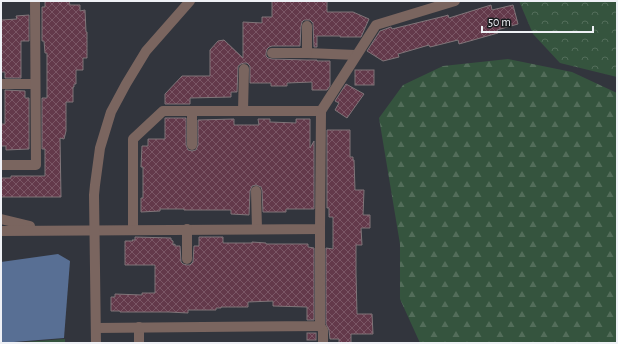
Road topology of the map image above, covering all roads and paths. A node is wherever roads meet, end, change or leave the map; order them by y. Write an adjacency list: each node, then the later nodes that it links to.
1 (34, 1): 10 (street)
2 (190, 1): 22 (street)
3 (455, 1): 7 (street)
4 (307, 26): 6 (street)
5 (272, 53): 6 (street)
6 (307, 53): 7 (street)
7 (356, 55): 13 (street)
8 (244, 69): 12 (street)
9 (1, 84): 10 (street)
10 (35, 84): 15 (street)
11 (192, 111): 12 (street); 14 (street); 23 (street)
12 (243, 111): 13 (street)
13 (321, 111): 20 (street)
14 (192, 145)
15 (1, 165)
16 (256, 191): 19 (street)
17 (1, 219): 21 (street)
18 (188, 229): 19 (street); 23 (street); 25 (street)
19 (257, 229): 20 (street)
20 (320, 229): 26 (street)
21 (45, 230): 22 (street); 24 (street)
22 (94, 230): 23 (street); 28 (street)
23 (133, 230)
24 (1, 231)
25 (187, 259)
26 (320, 326): 27 (street); 31 (street)
27 (139, 327): 28 (street); 30 (street)
28 (96, 328): 29 (street)
29 (96, 343)
30 (139, 343)
31 (323, 343)

